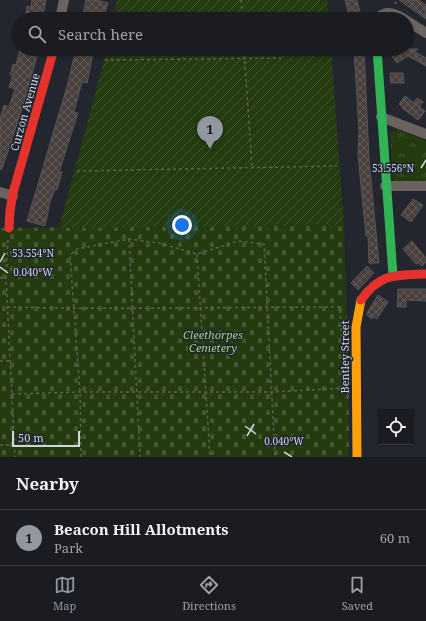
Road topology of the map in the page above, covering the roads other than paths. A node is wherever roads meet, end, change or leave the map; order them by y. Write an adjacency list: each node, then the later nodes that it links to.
1 (64, 0): 2 (street)
2 (61, 12)
3 (414, 25): 4 (street)
4 (426, 33)
5 (53, 56): 12 (street, Curzon Avenue)
6 (377, 56): 7 (street)
7 (381, 118): 8 (street); 9 (street)
8 (426, 134)
9 (385, 186): 10 (street); 15 (street)
10 (426, 186)
11 (0, 192): 12 (street)
12 (13, 196): 13 (street, Curzon Avenue)
13 (9, 228)
14 (426, 274): 15 (street)
15 (393, 275): 16 (street, Bentley Street)
16 (357, 457)

